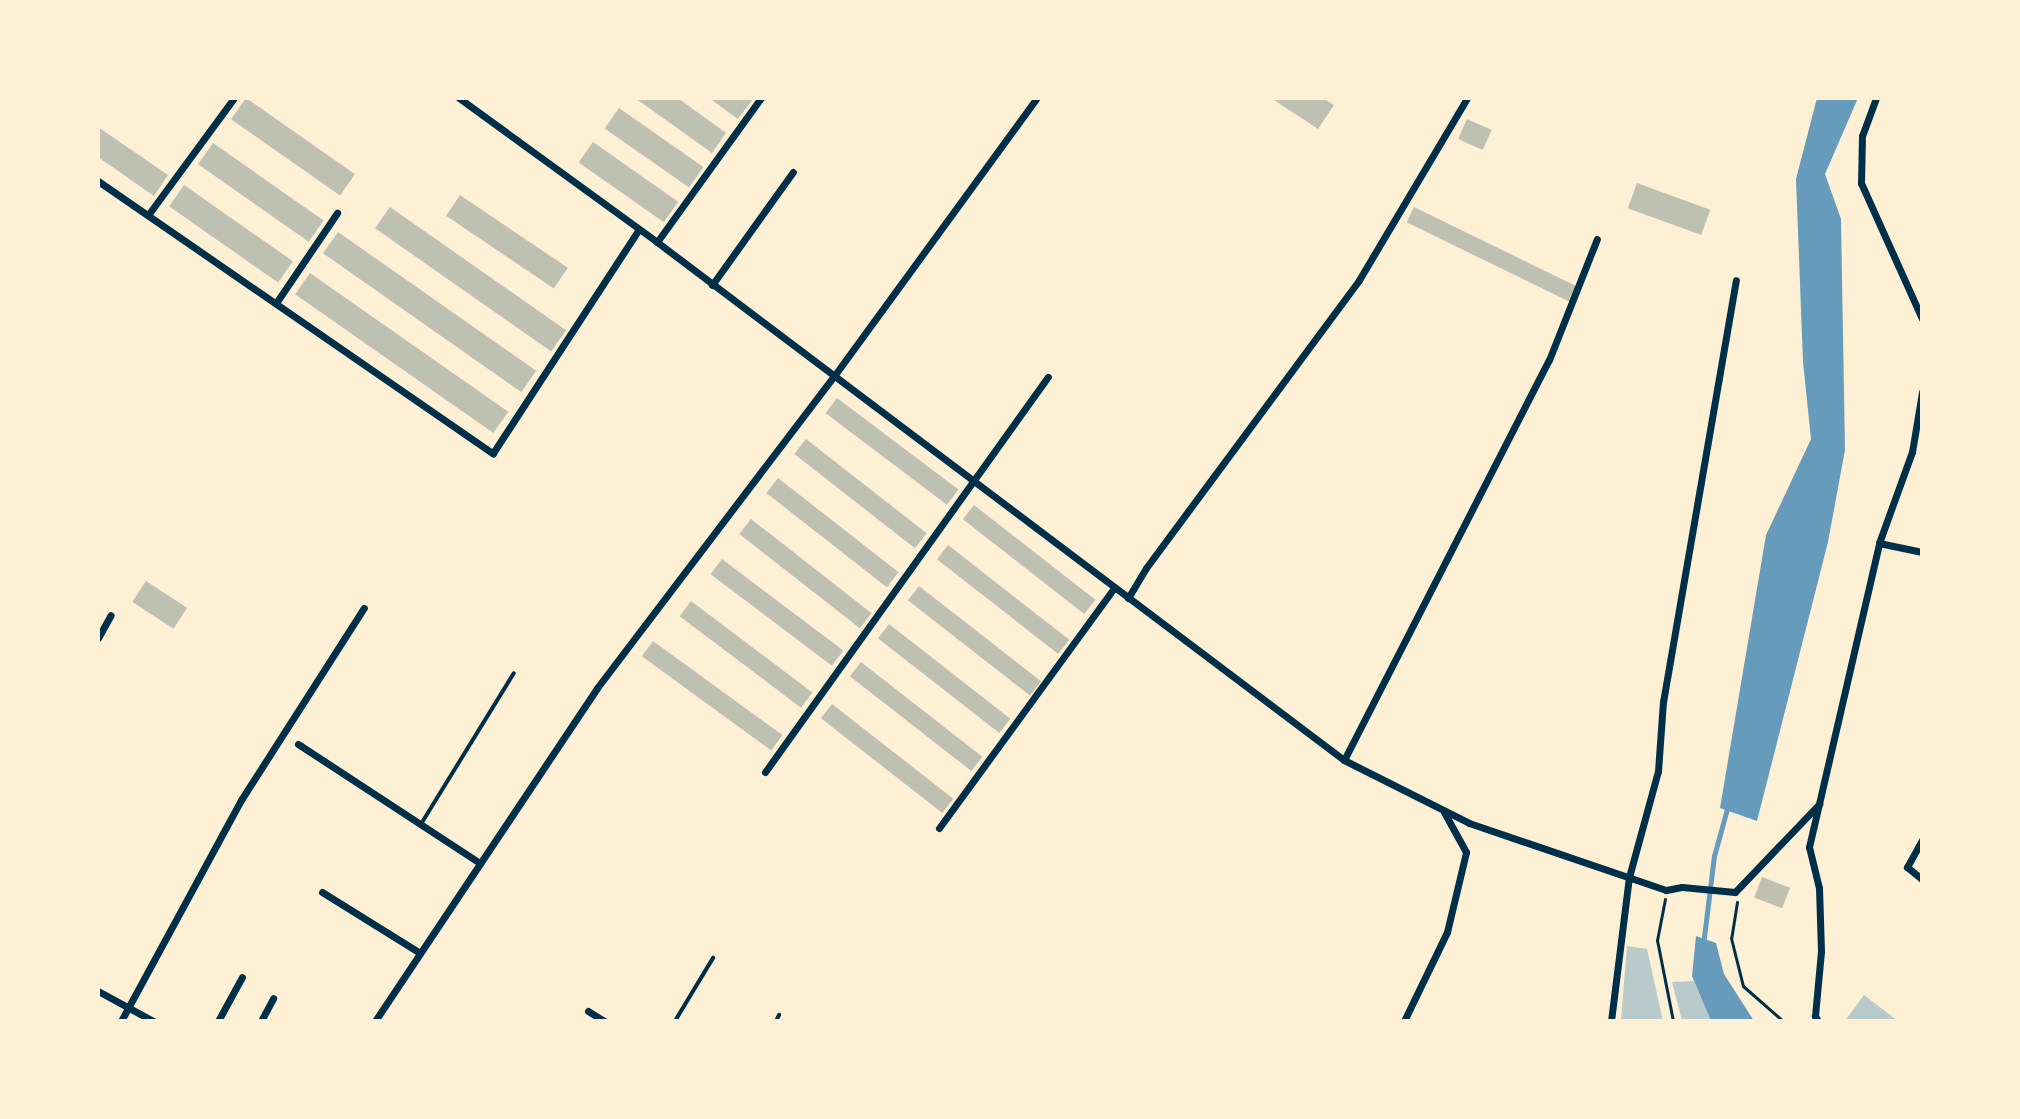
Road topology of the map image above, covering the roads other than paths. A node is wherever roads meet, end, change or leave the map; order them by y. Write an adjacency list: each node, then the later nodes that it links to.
1 (234, 98): 10 (street)
2 (459, 98): 11 (street)
3 (761, 98): 13 (street)
4 (1037, 98): 18 (street)
5 (1467, 98): 25 (street)
6 (1876, 98): 17 (street)
7 (793, 172): 15 (street)
8 (98, 181): 10 (street)
9 (337, 213): 16 (street)
10 (148, 215): 16 (street)
11 (639, 229): 13 (street); 16 (street)
12 (1597, 239): 31 (street)
13 (657, 242): 15 (street)
14 (1736, 280): 39 (street)
15 (712, 285): 18 (street)
16 (276, 303)
17 (1922, 319)
18 (834, 376): 21 (street); 38 (street)
19 (1048, 377): 21 (street)
20 (1922, 392): 22 (street)
21 (972, 481): 24 (street); 32 (street)
22 (1879, 543): 23 (street); 33 (street)
23 (1922, 552)
24 (1114, 588): 25 (street); 36 (street)
25 (1128, 598): 31 (street)
26 (364, 608): 47 (street)
27 (111, 615): 28 (street)
28 (98, 638)
29 (514, 673): 35 (lane)
30 (298, 744): 35 (street)
31 (1344, 760): 34 (street)
32 (765, 772)
33 (1819, 804): 39 (street); 58 (street)
34 (1443, 810): 39 (street); 56 (street)
35 (421, 824): 38 (street)
36 (939, 828)
37 (1922, 840): 40 (street)
38 (480, 863): 42 (street)
39 (1629, 877): 57 (street)
40 (1922, 879)
41 (322, 892): 42 (street)
42 (420, 953): 49 (street)
43 (713, 958): 55 (lane)
44 (242, 977): 52 (street)
45 (98, 991): 47 (street)
46 (273, 998): 53 (street)
47 (128, 1007): 50 (street); 51 (street)
48 (588, 1011): 54 (street)
49 (376, 1020)
50 (121, 1021)
51 (153, 1021)
52 (218, 1021)
53 (261, 1021)
54 (604, 1021)
55 (675, 1021)
56 (1404, 1021)
57 (1611, 1021)
58 (1818, 1021)

